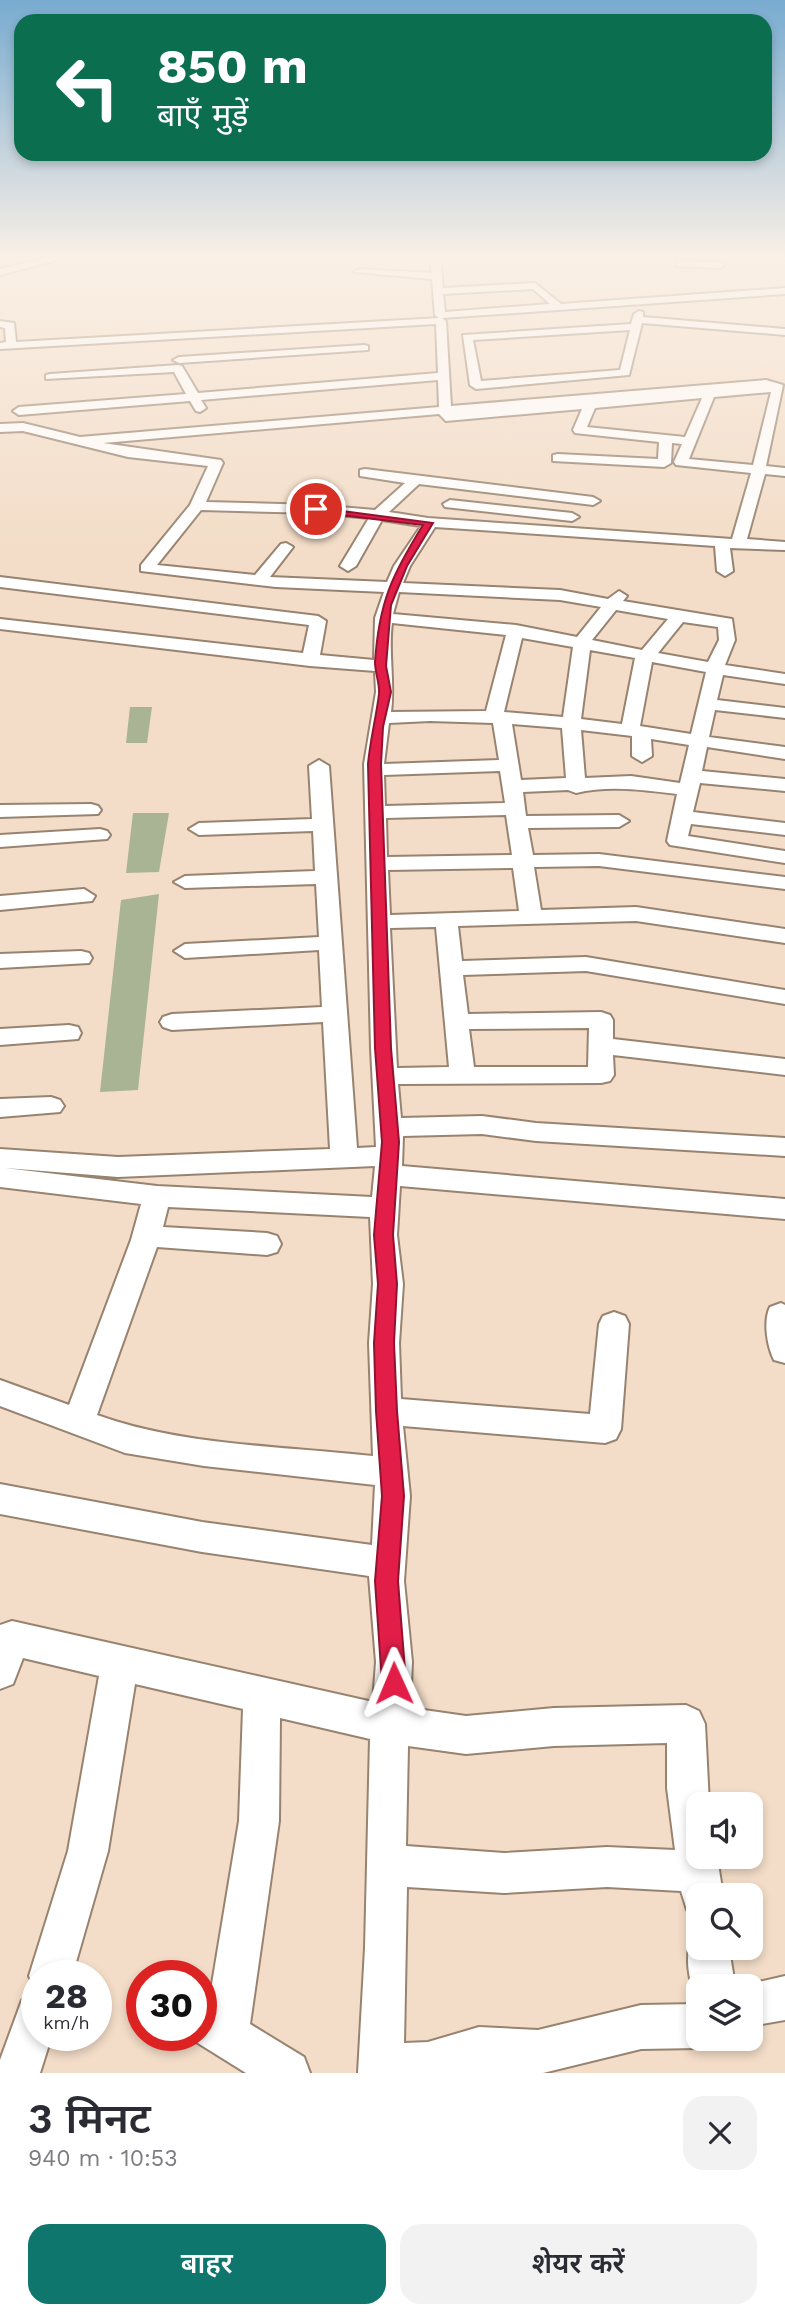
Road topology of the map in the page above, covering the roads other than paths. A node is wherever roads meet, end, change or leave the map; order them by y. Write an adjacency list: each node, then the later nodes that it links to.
1 (64, 354): 23 (street)
2 (168, 354): 13 (street)
3 (180, 354): 13 (street)
4 (279, 354): 5 (street); 13 (street); 16 (street)
5 (283, 354)
6 (359, 354): 16 (street)
7 (443, 354): 19 (street)
8 (470, 354): 9 (street); 17 (street)
9 (473, 354)
10 (630, 354): 11 (street)
11 (630, 357): 12 (street); 18 (street)
12 (610, 358)
13 (179, 360): 21 (street); 23 (street)
14 (231, 368): 16 (street)
15 (486, 368): 17 (street)
16 (287, 369): 24 (street)
17 (472, 369): 18 (street)
18 (625, 373): 35 (street)
19 (444, 376): 26 (street); 31 (street)
20 (395, 380): 24 (street); 26 (street); 29 (street)
21 (193, 382): 22 (street); 28 (street)
22 (173, 383)
23 (42, 385): 32 (street)
24 (299, 388): 28 (street)
25 (778, 389): 27 (street); 35 (street); 37 (street)
26 (426, 394): 29 (street); 31 (street)
27 (709, 395): 35 (street); 44 (street)
28 (193, 397): 32 (street); 34 (street)
29 (397, 405): 41 (street)
30 (590, 405): 31 (street); 35 (street); 35 (street)
31 (445, 410): 35 (street)
32 (19, 411): 40 (street)
33 (216, 412): 34 (street)
34 (202, 413): 36 (street); 41 (street)
35 (640, 413): 46 (street)
36 (188, 414)
37 (779, 418): 49 (street)
38 (64, 424): 39 (street)
39 (23, 427): 40 (street); 43 (street)
40 (0, 428)
41 (212, 430): 42 (street)
42 (176, 433): 43 (street); 47 (street)
43 (81, 441): 47 (street)
44 (689, 441): 46 (street); 49 (street)
45 (569, 443): 46 (street)
46 (666, 443): 48 (street)
47 (149, 457): 56 (street)
48 (558, 458)
49 (760, 469): 50 (street); 61 (street)
50 (785, 471)
51 (365, 473): 52 (street)
52 (416, 480): 53 (street); 57 (street)
53 (463, 487): 54 (street); 55 (street)
54 (593, 500)
55 (450, 503): 58 (street); 59 (street)
56 (197, 506): 57 (street); 66 (street)
57 (378, 515): 59 (street); 65 (street)
58 (586, 518)
59 (433, 522): 62 (street); 71 (street)
60 (785, 532): 61 (street)
61 (741, 535): 62 (street); 63 (street)
62 (722, 544): 67 (street)
63 (785, 546)
64 (286, 547): 69 (street)
65 (348, 566)
66 (146, 568): 68 (street); 72 (street)
67 (726, 571)
68 (211, 574): 69 (street); 76 (street)
69 (268, 580): 71 (street); 79 (street)
70 (0, 582): 87 (street)
71 (393, 586): 73 (street); 81 (street)
72 (127, 588)
73 (451, 588): 74 (street); 82 (street)
74 (549, 588): 78 (street); 84 (street)
75 (623, 590): 78 (street)
76 (193, 597)
77 (690, 598): 80 (street)
78 (611, 605): 80 (street); 85 (street)
79 (260, 609)
80 (678, 616): 86 (street); 89 (street)
81 (383, 618): 82 (street); 88 (street)
82 (444, 622): 84 (street)
83 (0, 624): 87 (street)
84 (514, 630): 85 (street); 93 (street)
85 (581, 643): 86 (street); 95 (street)
86 (645, 656): 89 (street); 96 (street)
87 (310, 661): 88 (street)
88 (380, 666): 94 (street)
89 (717, 670): 90 (street); 91 (street)
90 (785, 679)
91 (709, 704): 92 (street); 97 (street)
92 (785, 713)
93 (498, 717): 94 (street); 95 (street); 100 (street)
94 (379, 718): 102 (street)
95 (571, 723): 96 (street); 104 (street)
96 (635, 730): 97 (street); 99 (street)
97 (699, 741): 98 (street); 103 (street)
98 (785, 753)
99 (642, 756)
100 (509, 765): 102 (street); 106 (street)
101 (319, 766): 113 (street)
102 (375, 769): 109 (street)
103 (689, 783): 104 (street); 105 (street); 111 (street)
104 (576, 785): 106 (street)
105 (785, 785)
106 (512, 786): 110 (street)
107 (91, 810): 108 (street)
108 (0, 811)
109 (376, 812): 110 (street); 120 (street)
110 (517, 816): 112 (street); 119 (street)
111 (682, 817): 115 (street); 118 (street)
112 (619, 821)
113 (322, 825): 114 (street); 121 (street)
114 (199, 829)
115 (785, 829)
116 (100, 835): 117 (street)
117 (0, 841)
118 (785, 858)
119 (523, 860): 120 (street); 123 (street); 126 (street)
120 (377, 864): 128 (street)
121 (326, 877): 122 (street); 130 (street)
122 (185, 882)
123 (785, 883)
124 (84, 896): 125 (street)
125 (0, 902)
126 (531, 916): 127 (street); 129 (street)
127 (446, 920): 128 (street); 134 (street)
128 (380, 922): 143 (street)
129 (785, 936)
130 (330, 943): 131 (street); 136 (street)
131 (185, 951)
132 (81, 958): 133 (street)
133 (0, 961)
134 (450, 968): 135 (street); 138 (street)
135 (785, 997)
136 (334, 1014): 137 (street); 149 (street)
137 (172, 1022)
138 (455, 1023): 141 (street); 144 (street)
139 (69, 1033): 140 (street)
140 (0, 1037)
141 (600, 1045): 142 (street); 144 (street)
142 (785, 1067)
143 (385, 1076): 144 (street); 148 (street)
144 (462, 1076)
145 (51, 1105): 146 (street)
146 (0, 1108)
147 (785, 1147): 148 (street)
148 (390, 1153): 149 (street); 153 (street); 154 (street)
149 (344, 1157): 150 (street)
150 (0, 1158)
151 (0, 1177): 152 (street)
152 (157, 1196): 153 (street); 155 (street)
153 (387, 1208): 161 (street)
154 (785, 1209)
155 (146, 1236): 156 (street); 162 (street)
156 (267, 1244)
157 (781, 1315): 159 (street)
158 (614, 1324): 161 (street)
159 (785, 1351)
160 (0, 1393): 162 (street)
161 (386, 1411): 163 (street)
162 (79, 1421): 163 (street)
163 (391, 1472): 165 (street)
164 (0, 1499): 165 (street)
165 (388, 1563): 169 (street)
166 (4, 1649): 167 (street)
167 (120, 1662): 168 (street); 172 (street)
168 (262, 1693): 169 (street); 175 (street)
169 (392, 1725): 170 (street); 171 (street)
170 (386, 1865): 171 (street); 179 (street)
171 (700, 1883)
172 (55, 1960)
173 (785, 1998): 174 (street)
174 (763, 2002)
175 (217, 2013)
176 (686, 2026): 179 (street)
177 (217, 2029): 181 (street)
178 (25, 2051): 180 (street)
179 (380, 2070)
180 (18, 2073)
181 (288, 2073)

